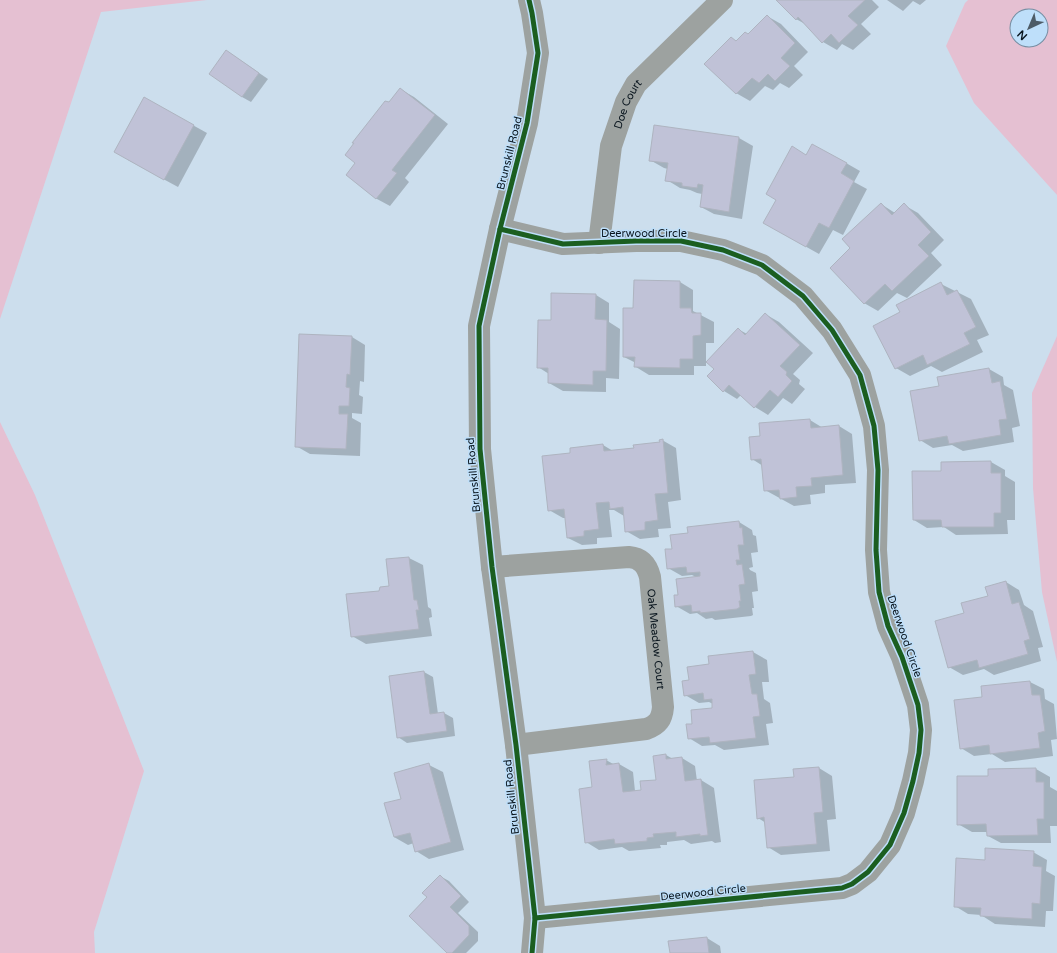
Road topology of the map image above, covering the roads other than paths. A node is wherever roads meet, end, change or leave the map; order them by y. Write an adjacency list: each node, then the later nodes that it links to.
1 (529, 0): 3 (street, Brunskill Road)
2 (722, 0): 4 (street, Doe Court)
3 (500, 229): 4 (street, Deerwood Circle); 5 (street, Brunskill Road)
4 (599, 243): 7 (street, Deerwood Circle)
5 (492, 567): 6 (street, Brunskill Road); 6 (street, Oak Meadow Court)
6 (516, 745): 7 (street, Brunskill Road)
7 (535, 918): 8 (street, Brunskill Road)
8 (532, 953)

